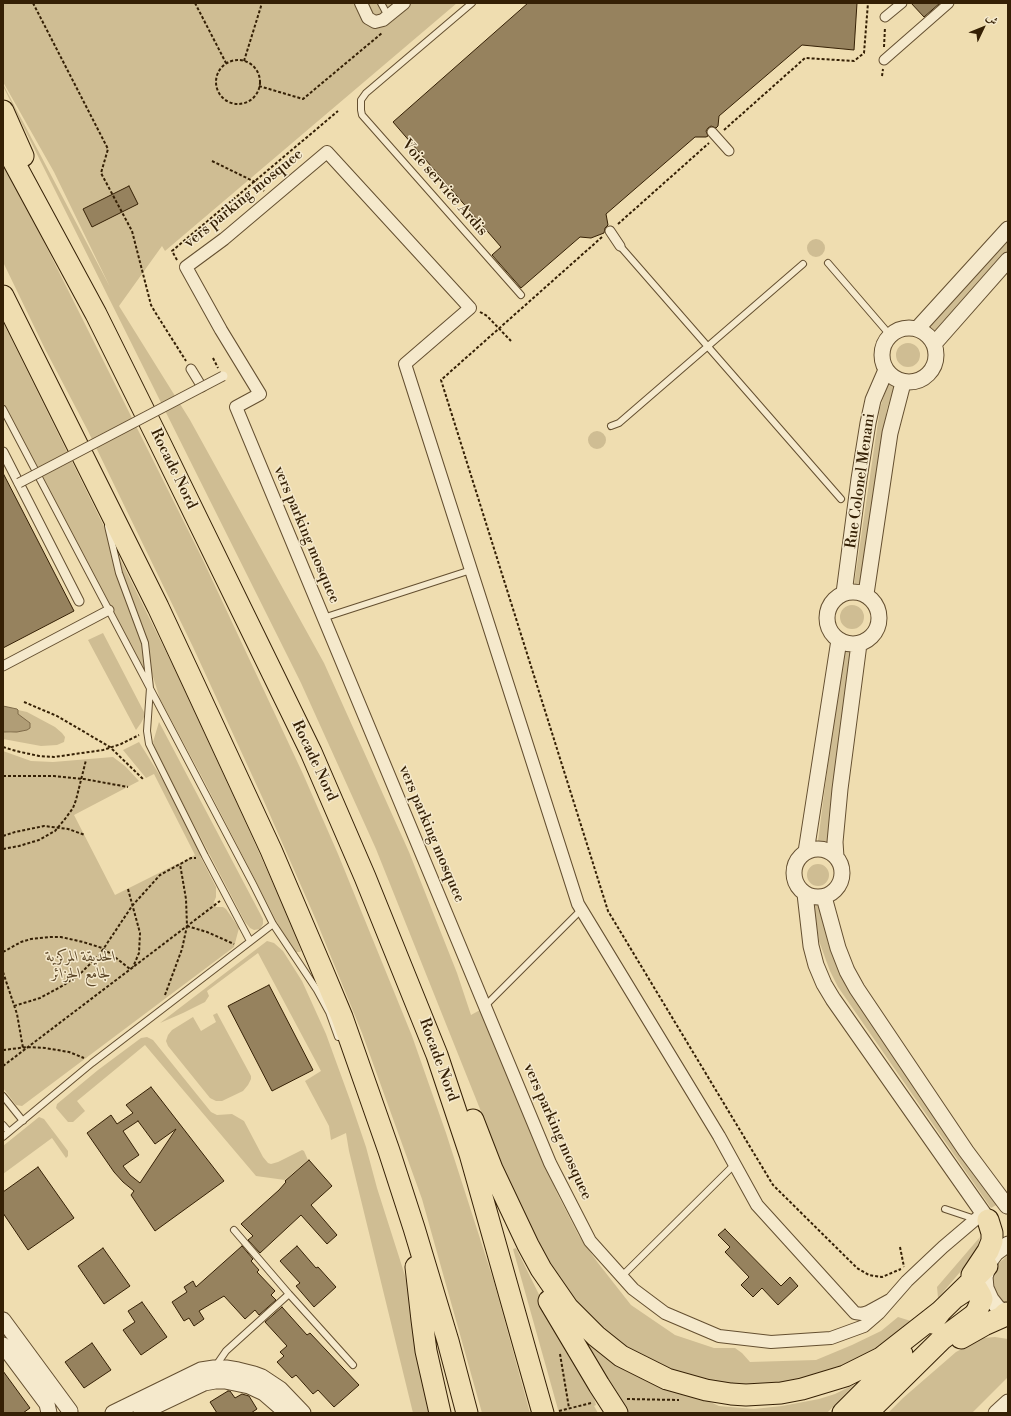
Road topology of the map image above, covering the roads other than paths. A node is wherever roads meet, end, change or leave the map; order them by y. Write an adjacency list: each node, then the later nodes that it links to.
1 (361, 3): 8 (street)
2 (381, 3): 8 (lane)
3 (404, 3): 8 (street)
4 (472, 3): 20 (lane, Voie service Ardis)
5 (902, 3): 7 (street)
6 (949, 3): 9 (street)
7 (885, 17)
8 (388, 22)
9 (884, 60)
10 (3, 111): 22 (highway)
11 (714, 134): 13 (street)
12 (3, 142): 22 (highway, Rocade Nord)
13 (729, 151)
14 (1008, 229): 23 (street)
15 (610, 231): 16 (street)
16 (620, 246): 26 (lane)
17 (1008, 260): 25 (street)
18 (828, 263): 24 (lane)
19 (803, 264): 26 (lane)
20 (521, 295)
21 (3, 296): 35 (highway)
22 (103, 329): 50 (highway, Rocade Nord)
23 (917, 329): 24 (street); 25 (street)
24 (890, 335): 28 (street)
25 (934, 344): 30 (street)
26 (707, 346): 33 (lane); 37 (lane)
27 (191, 369): 31 (street)
28 (886, 370): 30 (street); 39 (street, Rue Colonel Menani)
29 (223, 376): 31 (street, bridge)
30 (904, 382): 40 (street, Rue Colonel Menani)
31 (202, 387): 36 (street, bridge)
32 (3, 410): 42 (lane)
33 (611, 426)
34 (3, 452): 36 (street)
35 (95, 480): 47 (lane); 63 (highway)
36 (19, 483): 41 (street)
37 (841, 499)
38 (471, 570): 43 (lane); 43 (street, vers parking mosquee); 55 (street, vers parking mosquee)
39 (844, 593): 40 (street); 44 (street)
40 (866, 594): 45 (street)
41 (80, 601)
42 (109, 610): 46 (street); 47 (lane)
43 (323, 618): 58 (street, vers parking mosquee)
44 (838, 640): 45 (street); 51 (street)
45 (859, 644): 52 (street)
46 (3, 666)
47 (150, 688): 48 (lane); 56 (lane)
48 (148, 725): 49 (lane); 57 (lane)
49 (142, 732)
50 (311, 752): 68 (highway); 98 (highway, Rocade Nord)
51 (806, 852): 52 (street); 53 (street)
52 (836, 857): 54 (street)
53 (805, 894): 54 (street); 71 (street)
54 (824, 897): 69 (street)
55 (581, 910): 58 (lane); 67 (street, vers parking mosquee)
56 (273, 924): 57 (lane); 59 (lane)
57 (250, 941): 62 (lane)
58 (484, 1006): 76 (street, vers parking mosquee)
59 (341, 1046)
60 (3, 1096): 62 (lane)
61 (364, 1101): 63 (lane)
62 (23, 1121): 65 (lane)
63 (380, 1123): 72 (highway)
64 (3, 1125): 65 (lane)
65 (9, 1132): 66 (lane)
66 (3, 1137)
67 (735, 1164): 76 (lane); 78 (street, vers parking mosquee)
68 (504, 1196): 79 (highway); 89 (highway)
69 (1007, 1206)
70 (945, 1209): 71 (lane)
71 (984, 1219): 74 (street); 78 (street, vers parking mosquee); 79 (highway)
72 (414, 1228): 96 (highway); 97 (highway)
73 (234, 1230): 77 (lane)
74 (1007, 1245): 75 (street)
75 (987, 1266): 79 (highway); 80 (street)
76 (622, 1276): 78 (street, vers parking mosquee)
77 (288, 1294): 86 (lane); 87 (lane)
78 (890, 1300)
79 (948, 1305): 84 (highway); 99 (highway)
80 (1008, 1316): 82 (highway)
81 (3, 1320): 90 (street)
82 (968, 1333): 84 (highway); 88 (highway)
83 (3, 1345): 91 (street)
84 (933, 1348): 85 (highway)
85 (917, 1364): 88 (highway); 100 (highway)
86 (353, 1366)
87 (214, 1368): 92 (street); 95 (street)
88 (901, 1388): 101 (highway)
89 (607, 1404)
90 (68, 1412)
91 (49, 1413)
92 (113, 1413)
93 (141, 1413): 94 (street)
94 (287, 1413)
95 (303, 1413)
96 (440, 1413)
97 (467, 1413)
98 (543, 1413)
99 (843, 1413)
100 (867, 1413)
101 (878, 1413)

